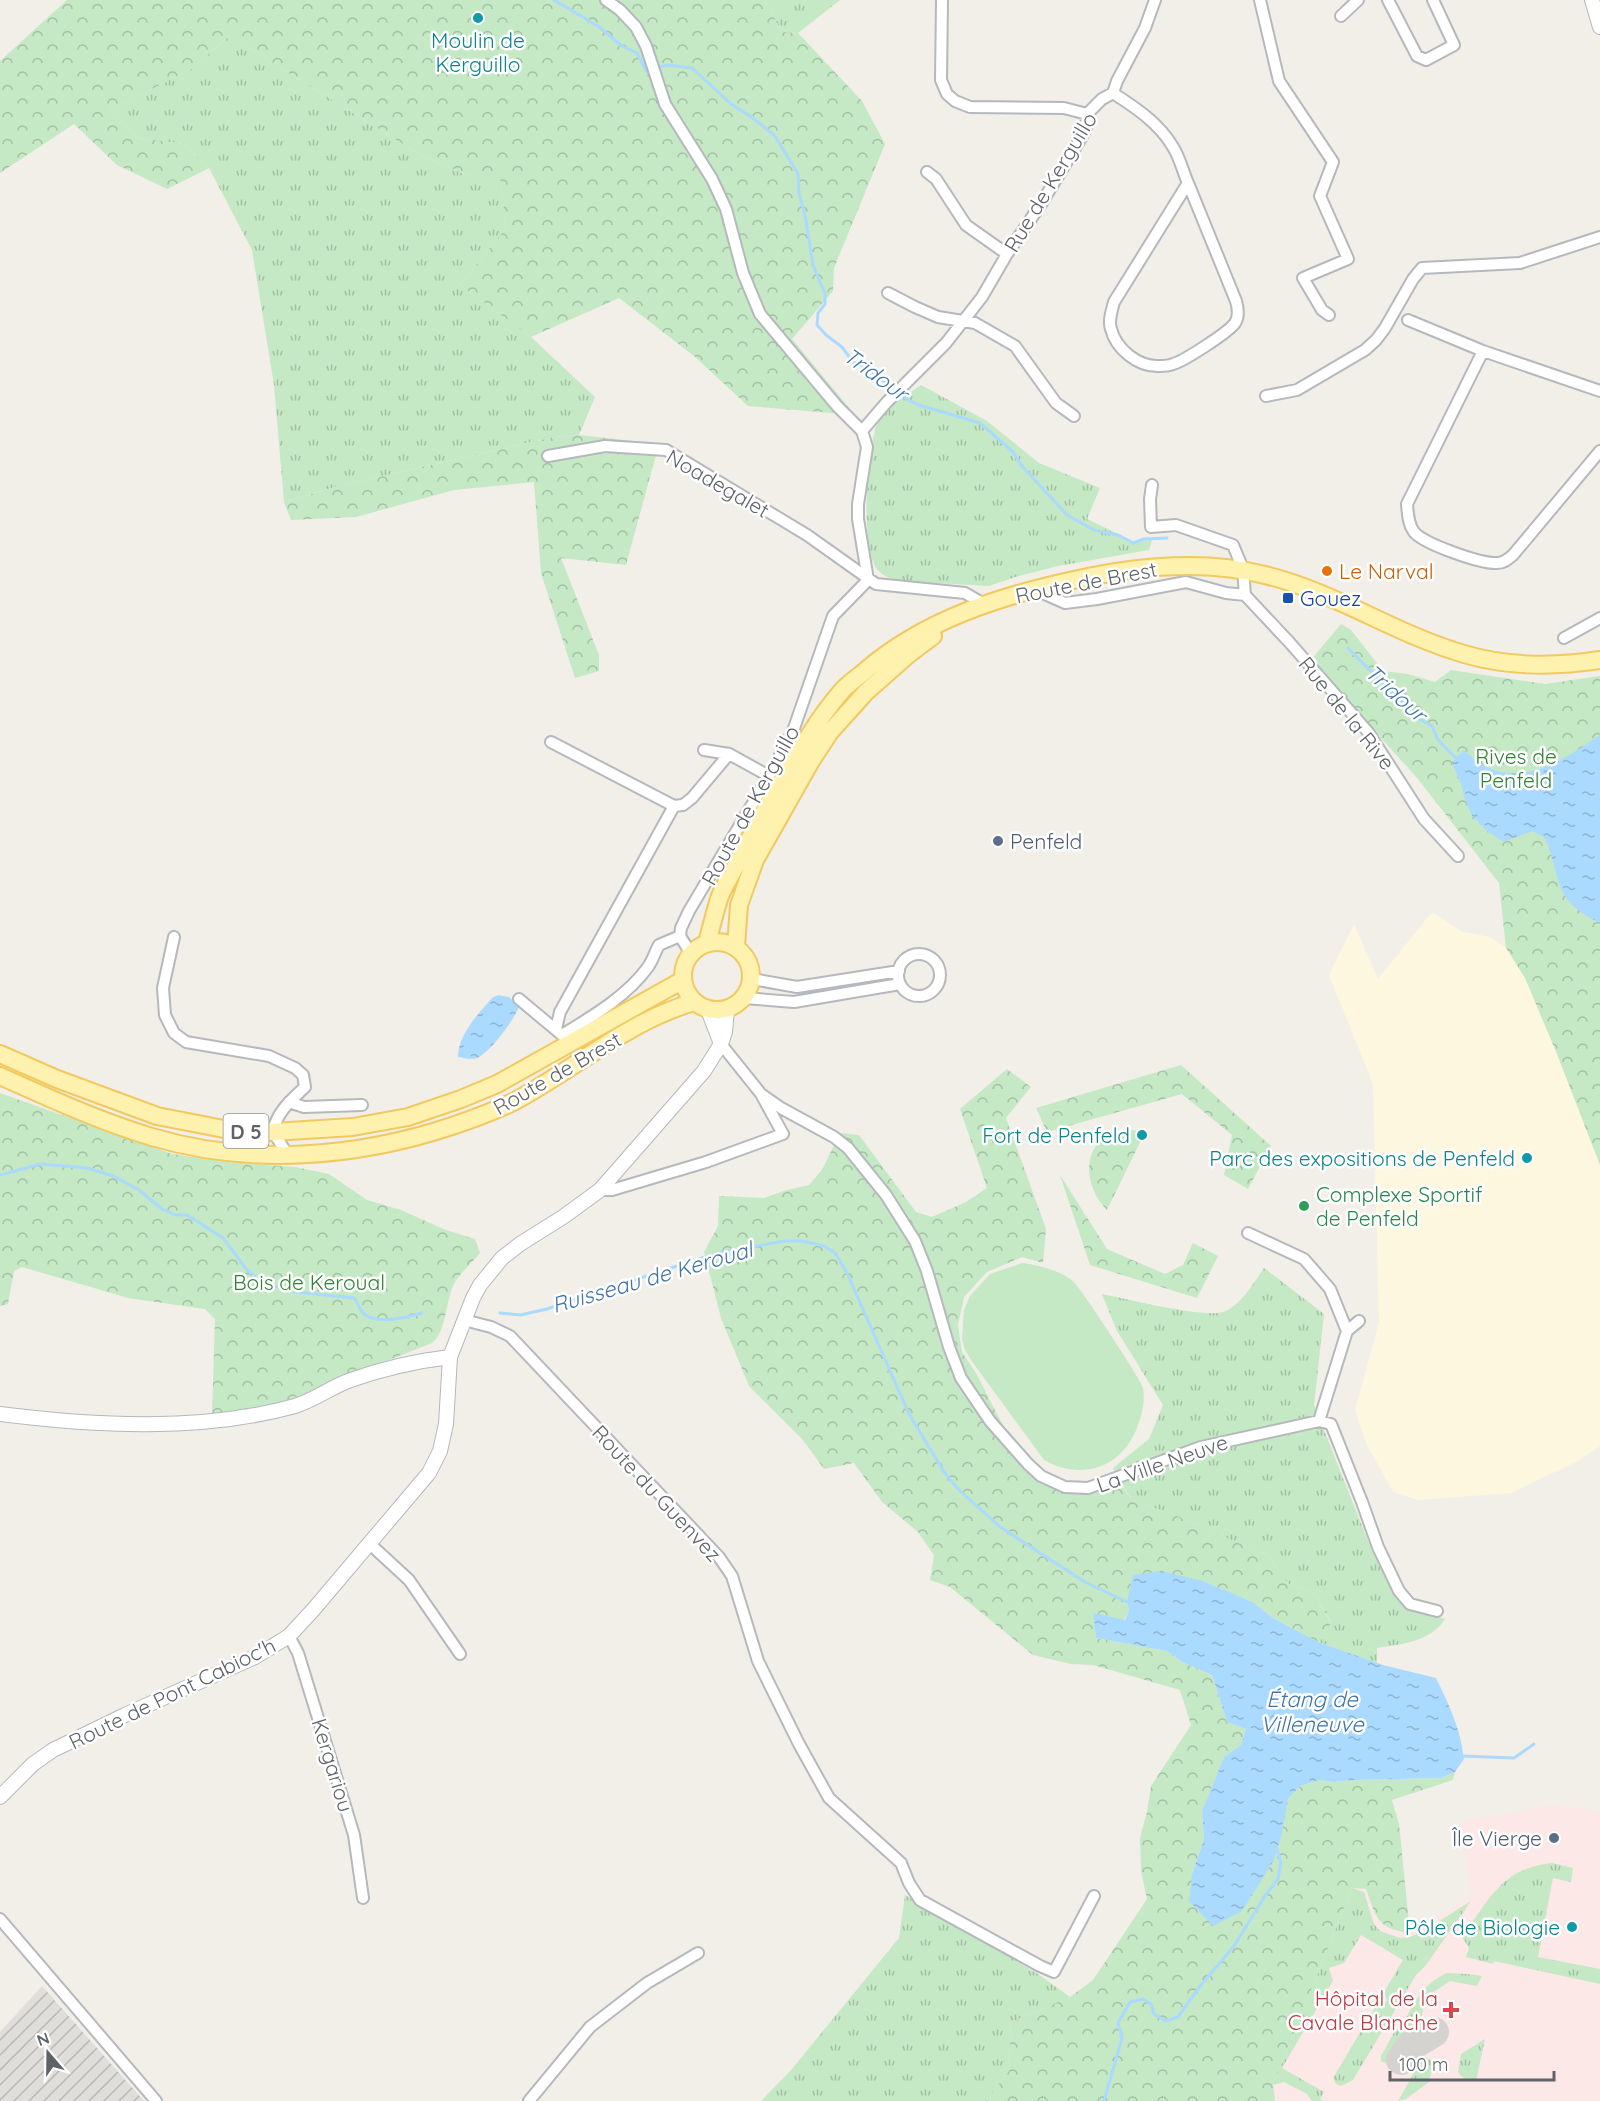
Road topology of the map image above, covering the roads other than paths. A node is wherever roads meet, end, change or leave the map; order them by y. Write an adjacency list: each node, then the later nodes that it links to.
1 (606, 0): 25 (street)
2 (942, 0): 12 (street)
3 (1155, 0): 11 (street, Rue de Kerguillo)
4 (1260, 0): 18 (street)
5 (1358, 0): 9 (street)
6 (1388, 0): 7 (street)
7 (1433, 0)
8 (1592, 0): 10 (street)
9 (1341, 16)
10 (1600, 27)
11 (1113, 93): 12 (street, Rue de Kerguillo); 14 (street)
12 (1086, 114): 16 (street, Rue de Kerguillo)
13 (927, 172): 16 (street)
14 (1188, 183): 14 (street)
15 (1600, 237): 23 (street)
16 (1007, 254): 19 (street, Rue de Kerguillo)
17 (888, 293): 19 (street)
18 (1329, 315)
19 (964, 320): 24 (street); 25 (street, Rue de Kerguillo)
20 (1408, 320): 21 (street)
21 (1483, 351): 22 (street); 26 (street)
22 (1600, 391)
23 (1266, 396)
24 (1074, 416)
25 (862, 431): 30 (street)
26 (1600, 451)
27 (548, 456): 30 (street, Noadegalet)
28 (1152, 485): 29 (street)
29 (1243, 569): 31 (main road, Route de Brest); 32 (street); 37 (main road, Route de Brest)
30 (868, 580): 33 (street); 41 (street, Route de Kerguillo)
31 (1033, 589): 32 (street); 33 (main road, Route de Brest)
32 (1245, 595): 43 (street, Rue de la Rive)
33 (984, 604): 34 (main road, Route de Brest)
34 (967, 612): 46 (main road, Route de Brest); 47 (main road, Route de Brest)
35 (1600, 618): 36 (street)
36 (1564, 638)
37 (1600, 660)
38 (551, 742): 42 (street)
39 (704, 750): 40 (street)
40 (729, 754): 41 (street); 42 (street)
41 (769, 776): 44 (street, Route de Kerguillo)
42 (674, 806): 57 (street)
43 (1458, 856)
44 (680, 936): 48 (street); 57 (street)
45 (174, 937): 62 (street)
46 (707, 944): 47 (main road); 48 (main road)
47 (736, 948): 50 (main road)
48 (691, 954): 51 (main road)
49 (898, 971): 50 (street); 52 (street); 52 (street)
50 (752, 979): 53 (main road)
51 (683, 980): 55 (main road); 64 (main road, Route de Brest / D 5)
52 (900, 984): 53 (street)
53 (744, 998): 56 (main road)
54 (519, 999): 57 (street)
55 (701, 1006): 56 (main road); 58 (street); 65 (main road, Route de Brest / D 5)
56 (727, 1010): 58 (street, Route de Pont Cabioc'h)
57 (556, 1029)
58 (721, 1044): 61 (street); 66 (street, Route de Pont Cabioc'h)
59 (0, 1054): 64 (main road, Route de Brest / D 5)
60 (0, 1076): 65 (main road, Route de Brest / D 5)
61 (761, 1094): 66 (street); 73 (street, La Ville Neuve)
62 (288, 1102): 63 (street); 64 (street)
63 (362, 1105)
64 (273, 1132): 65 (street)
65 (288, 1155)
66 (600, 1190): 68 (street, Route de Pont Cabioc'h)
67 (1248, 1233): 70 (street)
68 (464, 1320): 71 (street, Route de Pont Cabioc'h); 79 (street, Route du Guenvez)
69 (1359, 1321): 70 (street)
70 (1347, 1331): 73 (street)
71 (450, 1357): 72 (street); 74 (street, Route de Pont Cabioc'h)
72 (0, 1414)
73 (1319, 1421): 75 (street)
74 (370, 1544): 76 (street, Route de Pont Cabioc'h); 77 (street)
75 (1437, 1611)
76 (289, 1636): 78 (street, Route de Pont Cabioc'h); 80 (street, Kergariou)
77 (460, 1654)
78 (0, 1797)
79 (1094, 1896)
80 (363, 1898)
81 (0, 1919): 83 (street)
82 (698, 1953): 84 (street)
83 (156, 2101)
84 (529, 2101)

